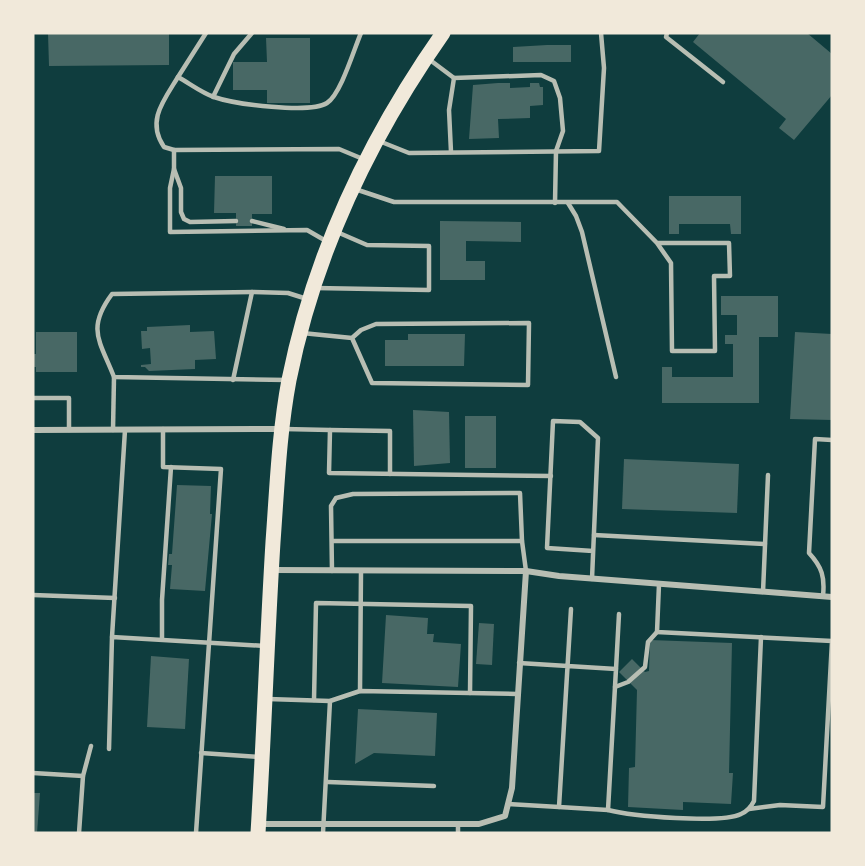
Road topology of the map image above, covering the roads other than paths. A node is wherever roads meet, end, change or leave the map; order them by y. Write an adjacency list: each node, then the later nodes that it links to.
1 (206, 33): 8 (lane)
2 (252, 33): 11 (lane)
3 (361, 33): 11 (lane)
4 (443, 33): 7 (main road)
5 (601, 33): 14 (lane)
6 (667, 33): 10 (lane)
7 (426, 57): 9 (lane); 12 (main road)
8 (178, 77): 11 (lane); 13 (lane)
9 (454, 78): 14 (lane); 15 (lane)
10 (723, 82)
11 (213, 97)
12 (376, 140): 15 (lane); 16 (main road)
13 (174, 150): 16 (lane); 17 (lane)
14 (556, 151): 15 (lane); 19 (lane)
15 (451, 152)
16 (366, 160): 18 (main road)
17 (174, 169): 22 (lane); 23 (lane)
18 (353, 188): 19 (lane); 24 (main road)
19 (555, 203): 20 (lane)
20 (568, 203): 25 (lane); 31 (lane)
21 (252, 220): 23 (lane)
22 (236, 221)
23 (288, 230): 24 (lane)
24 (332, 237): 27 (main road); 27 (lane)
25 (657, 243): 25 (lane)
26 (252, 292): 27 (lane); 30 (lane); 32 (lane)
27 (312, 294): 28 (main road)
28 (300, 332): 29 (lane); 33 (main road)
29 (352, 338): 29 (lane)
30 (114, 377): 32 (lane); 39 (lane)
31 (616, 377)
32 (232, 380): 33 (lane)
33 (289, 380): 36 (main road)
34 (33, 398): 38 (lane)
35 (163, 429): 36 (street); 40 (street); 43 (lane)
36 (281, 429): 41 (lane); 52 (main road)
37 (33, 430): 38 (street)
38 (69, 430): 39 (street)
39 (113, 430): 40 (street)
40 (125, 430): 62 (lane)
41 (330, 430): 44 (lane); 44 (lane)
42 (832, 440): 60 (lane)
43 (171, 467): 69 (lane); 71 (lane)
44 (390, 474): 46 (lane)
45 (768, 475): 50 (lane)
46 (551, 476): 47 (lane); 51 (lane)
47 (594, 535): 50 (lane); 51 (lane)
48 (333, 541): 49 (lane); 49 (lane); 53 (lane)
49 (522, 541): 55 (lane)
50 (765, 543): 58 (lane)
51 (593, 551): 56 (lane)
52 (272, 570): 53 (street); 72 (main road)
53 (332, 571): 54 (street)
54 (361, 571): 55 (street); 63 (lane)
55 (526, 571): 56 (street); 73 (street)
56 (592, 579): 57 (street)
57 (659, 584): 58 (street); 66 (lane)
58 (763, 592): 60 (street)
59 (33, 595): 62 (lane)
60 (823, 596): 61 (street)
61 (832, 597)
62 (115, 598): 67 (lane)
63 (361, 604): 77 (lane); 78 (lane); 81 (lane)
64 (571, 609): 74 (lane)
65 (619, 614): 75 (lane)
66 (657, 632): 68 (lane); 76 (lane)
67 (112, 637): 69 (lane); 84 (lane)
68 (761, 637): 70 (lane); 93 (lane)
69 (162, 639): 71 (lane)
70 (832, 640): 93 (lane)
71 (209, 642): 72 (lane); 85 (lane)
72 (268, 646): 80 (main road)
73 (519, 663): 74 (lane); 79 (street)
74 (567, 666): 75 (lane); 92 (lane)
75 (616, 669): 76 (lane)
76 (615, 687): 94 (lane)
77 (360, 691): 78 (lane); 82 (lane)
78 (470, 693): 79 (lane)
79 (518, 693): 91 (street)
80 (265, 699): 81 (lane); 86 (main road)
81 (314, 700): 82 (lane)
82 (330, 701): 89 (lane)
83 (91, 747): 88 (lane)
84 (109, 748)
85 (201, 753): 86 (lane); 99 (lane)
86 (262, 758): 97 (main road)
87 (33, 773): 88 (lane)
88 (83, 776): 98 (lane)
89 (328, 782): 90 (lane); 95 (lane)
90 (434, 786)
91 (508, 804): 92 (lane); 96 (street)
92 (559, 807): 94 (lane)
93 (749, 809): 94 (lane)
94 (608, 810)
95 (323, 824): 96 (street); 97 (street); 100 (lane)
96 (458, 824): 101 (lane)
97 (258, 829)
98 (79, 833)
99 (196, 833)
100 (323, 833)
101 (458, 833)

